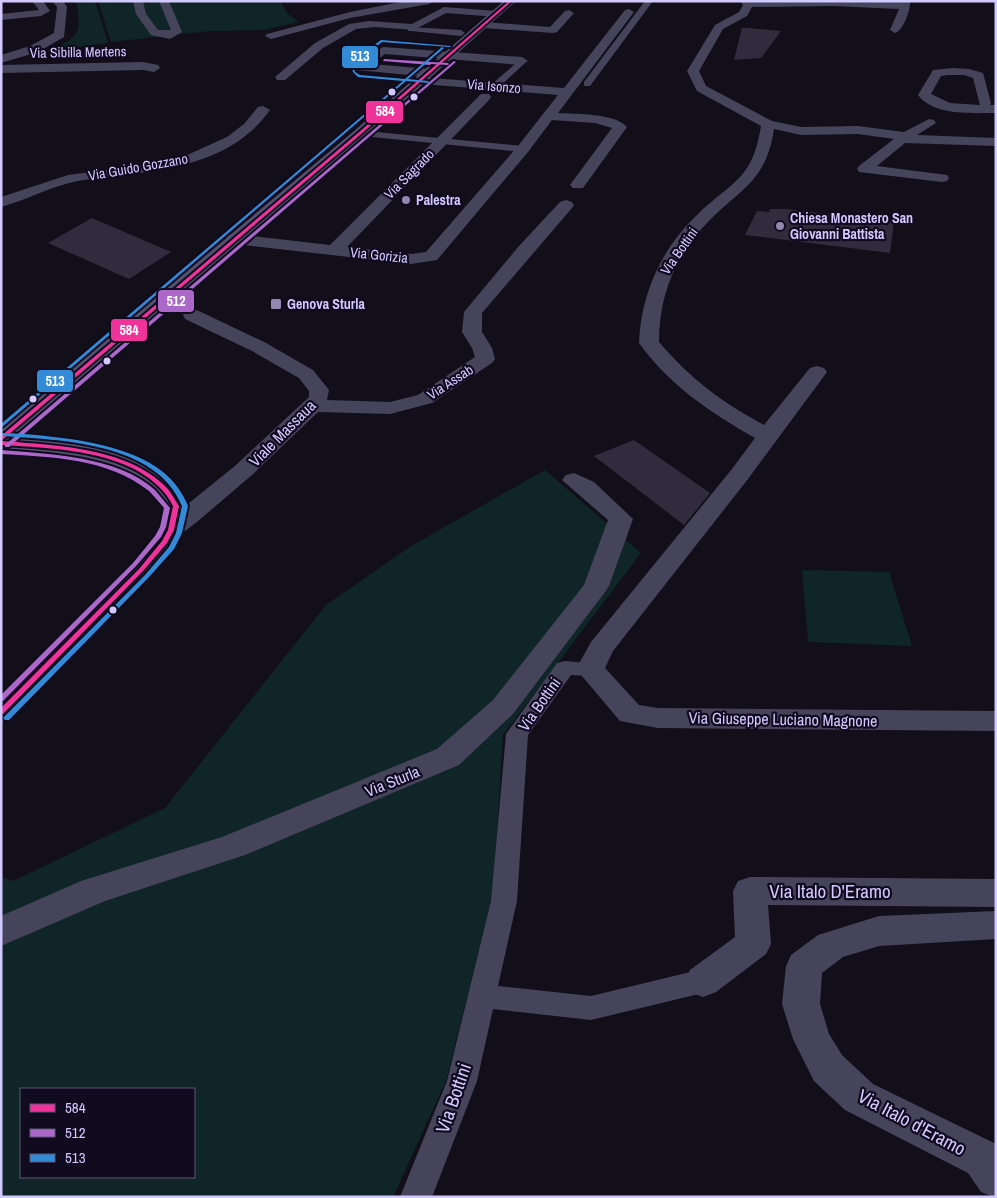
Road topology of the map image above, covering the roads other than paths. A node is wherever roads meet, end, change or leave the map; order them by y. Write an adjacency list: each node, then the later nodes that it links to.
1 (37, 1): 14 (street)
2 (57, 1): 22 (street)
3 (138, 1): 4 (street)
4 (164, 1)
5 (429, 1): 19 (street)
6 (511, 1): 13 (main road)
7 (649, 1): 28 (street)
8 (747, 2): 9 (street); 35 (street)
9 (824, 2): 10 (street)
10 (906, 3): 17 (street)
11 (630, 12): 30 (street, Via Gorizia)
12 (569, 13): 15 (street)
13 (497, 14): 15 (main road); 16 (street)
14 (1, 17)
15 (484, 25): 21 (main road)
16 (413, 28): 18 (street); 20 (street); 26 (street)
17 (895, 30)
18 (461, 33)
19 (271, 36)
20 (383, 50): 21 (street); 27 (street, Via Isonzo)
21 (449, 55): 23 (street); 27 (main road)
22 (1, 59)
23 (522, 61): 29 (street)
24 (148, 67): 25 (street, Via Sibilla Mertens)
25 (1, 69)
26 (281, 77)
27 (425, 77): 29 (street, Via Isonzo); 46 (main road)
28 (587, 84)
29 (490, 92): 30 (street, Via Isonzo); 39 (street, Via Sagrado)
30 (566, 92): 33 (street, Via Gorizia)
31 (990, 106): 31 (street)
32 (263, 110): 44 (street, Via Guido Gozzano)
33 (548, 116): 41 (street, Via Gorizia); 43 (street)
34 (929, 123): 38 (street)
35 (768, 124): 38 (street); 51 (street, Via Bottini)
36 (376, 135): 39 (street)
37 (996, 135): 38 (street)
38 (906, 136): 40 (street); 42 (street)
39 (441, 141): 41 (street); 47 (street, Via Sagrado)
40 (996, 142)
41 (523, 149): 47 (street, Via Gorizia)
42 (942, 178)
43 (578, 185)
44 (8, 199)
45 (566, 205): 50 (street, Via Assab)
46 (234, 239): 47 (street, Via Gorizia); 52 (main road)
47 (334, 250)
48 (192, 314): 50 (street, Viale Massaua)
49 (817, 372): 51 (street)
50 (313, 406): 55 (street, Viale Massaua)
51 (766, 436): 56 (street)
52 (1, 438)
53 (1, 443): 55 (main road)
54 (574, 480): 61 (street, Via Sturla)
55 (171, 530): 57 (main road)
56 (590, 669): 58 (street, Via Giuseppe Luciano Magnone); 63 (street, Via Bottini)
57 (1, 712)
58 (996, 721)
59 (996, 893): 62 (street, Via Italo D'Eramo)
60 (996, 925): 64 (street, Via Italo d'Eramo)
61 (1, 932)
62 (702, 981): 63 (street)
63 (482, 996): 65 (street, Via Bottini)
64 (992, 1164)
65 (416, 1197)

